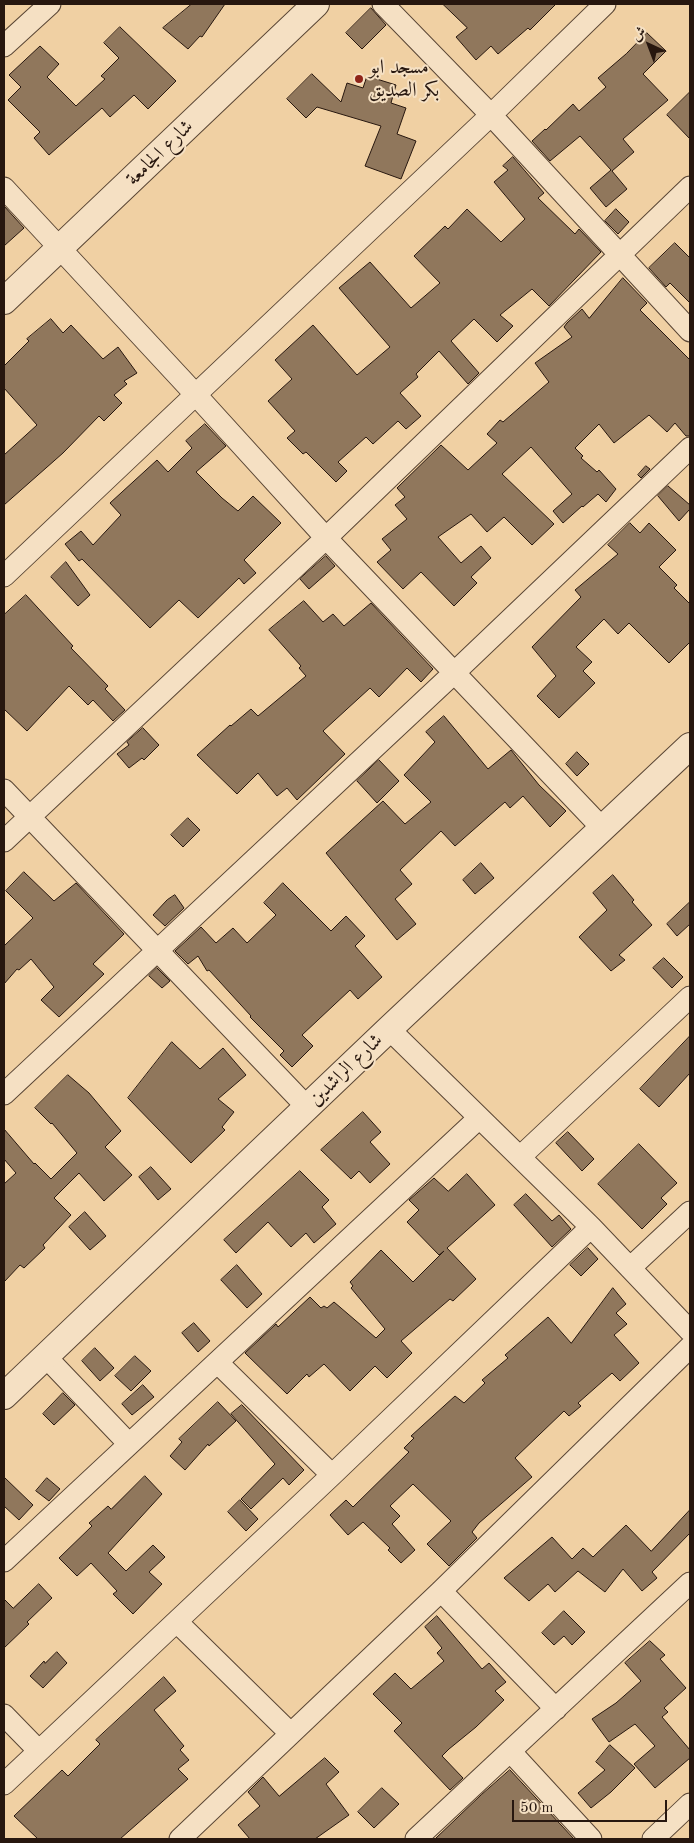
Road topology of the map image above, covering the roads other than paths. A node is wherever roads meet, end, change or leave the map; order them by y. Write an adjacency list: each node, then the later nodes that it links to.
1 (50, 4): 5 (street)
2 (316, 4): 9 (street, شارع الجامعة)
3 (383, 4): 6 (street)
4 (605, 4): 6 (street)
5 (4, 46)
6 (491, 115): 10 (street); 13 (street)
7 (690, 186): 10 (street)
8 (4, 188): 9 (street)
9 (60, 248): 11 (street, شارع الجامعة); 13 (street)
10 (619, 255): 12 (street); 15 (street)
11 (4, 301)
12 (690, 331)
13 (196, 395): 15 (street); 16 (street)
14 (690, 448): 17 (street)
15 (326, 538): 17 (street); 20 (street)
16 (4, 576)
17 (454, 672): 21 (street); 23 (street)
18 (690, 746): 21 (street, شارع الراشدين)
19 (4, 790): 20 (street)
20 (29, 817): 22 (street); 23 (street)
21 (602, 828): 25 (street, شارع الراشدين)
22 (4, 841)
23 (157, 951): 26 (street); 27 (street)
24 (690, 997): 29 (street)
25 (389, 1029): 27 (street, شارع الراشدين); 28 (street)
26 (4, 1094)
27 (307, 1107): 35 (street, شارع الراشدين)
28 (479, 1118): 29 (street); 36 (street)
29 (520, 1157): 31 (street)
30 (690, 1212): 32 (street)
31 (591, 1227): 32 (street); 39 (street)
32 (630, 1268): 33 (street)
33 (690, 1331)
34 (690, 1347): 42 (street)
35 (46, 1357): 37 (street, شارع الراشدين); 38 (street)
36 (218, 1363): 38 (street); 39 (street)
37 (7, 1387)
38 (129, 1444): 40 (street)
39 (332, 1475): 43 (street)
40 (4, 1561)
41 (690, 1583): 44 (street)
42 (440, 1591): 44 (street); 46 (street)
43 (177, 1622): 46 (street); 47 (street)
44 (556, 1709): 48 (street)
45 (4, 1715): 47 (street)
46 (290, 1733): 52 (street)
47 (39, 1751): 49 (street)
48 (510, 1752): 53 (street); 54 (street)
49 (4, 1784)
50 (690, 1804): 51 (street)
51 (664, 1836)
52 (180, 1839)
53 (416, 1839)
54 (591, 1839)

